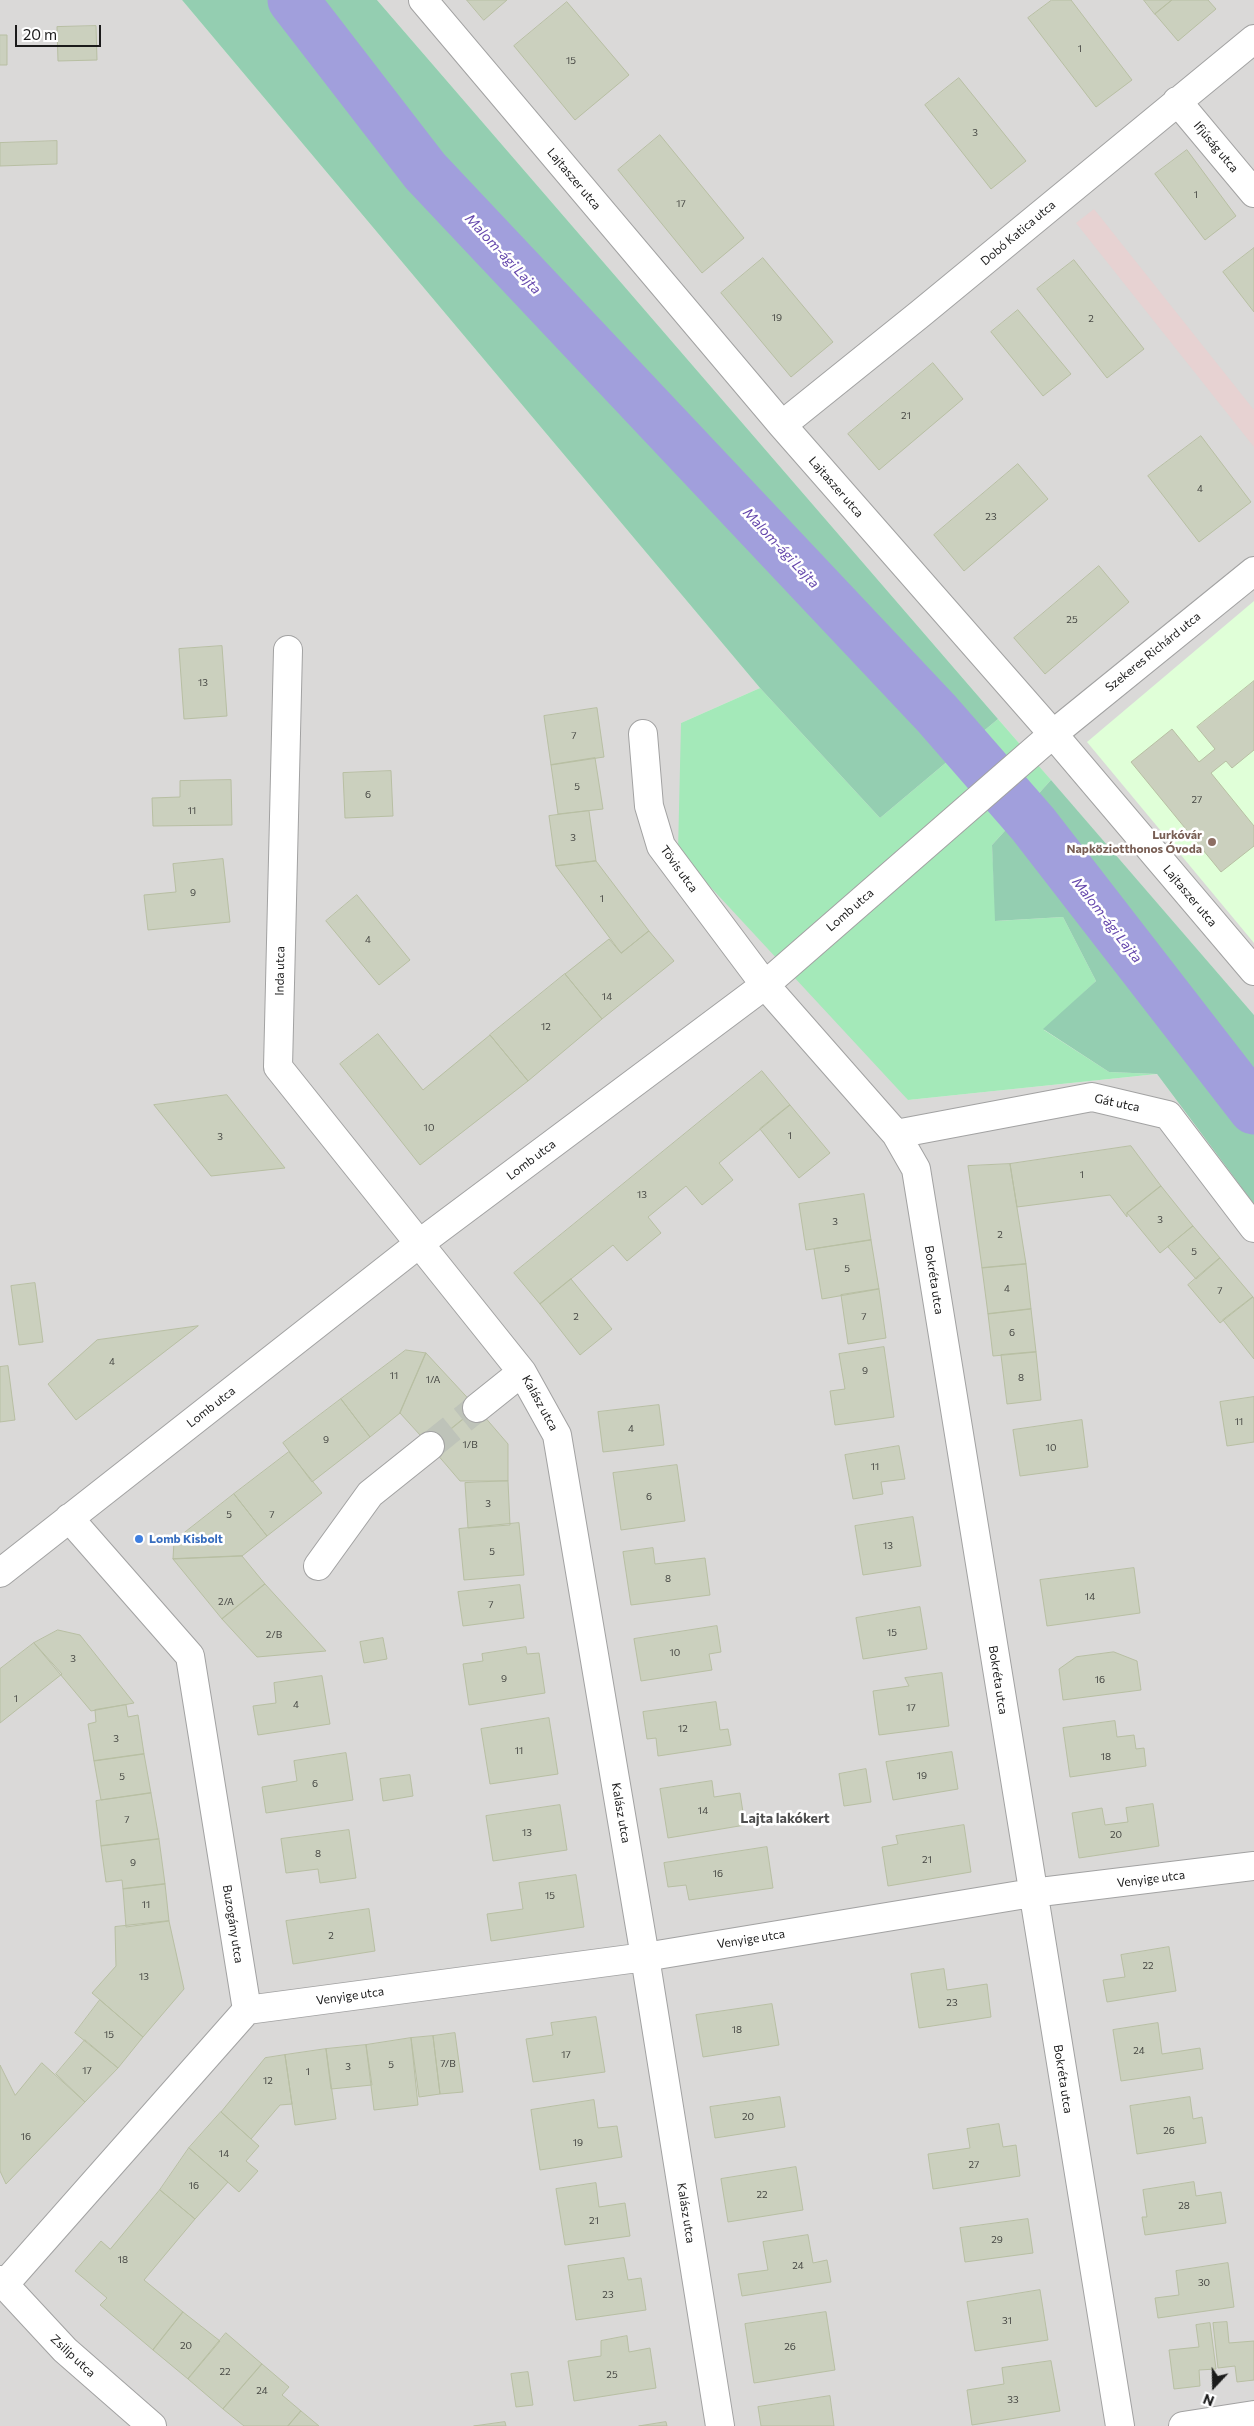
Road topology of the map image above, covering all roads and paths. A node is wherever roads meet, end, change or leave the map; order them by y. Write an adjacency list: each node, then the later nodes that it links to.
1 (422, 0): 5 (street, Lajtaszer utca)
2 (1254, 39): 3 (street, Dobó Katica utca)
3 (1177, 101): 4 (street, Ifjúság utca); 5 (street, Dobó Katica utca)
4 (1254, 193)
5 (782, 425): 9 (street, Lajtaszer utca)
6 (1254, 571): 9 (street, Szekeres Richárd utca)
7 (288, 650): 14 (street, Inda utca)
8 (643, 734): 11 (street, Tövis utca)
9 (1053, 734): 10 (street, Lajtaszer utca); 11 (street, Lomb utca)
10 (1254, 971)
11 (765, 985): 12 (street, Bokréta utca); 14 (street, Lomb utca)
12 (896, 1134): 13 (street, Gát utca); 22 (street, Bokréta utca)
13 (1254, 1228)
14 (420, 1243): 15 (street, Kalász utca); 18 (street, Lomb utca)
15 (522, 1372): 16 (street); 23 (street, Kalász utca)
16 (476, 1408)
17 (430, 1446): 19 (street)
18 (69, 1518): 20 (street, Lomb utca); 24 (street, Buzogány utca)
19 (318, 1566)
20 (0, 1573)
21 (1254, 1866): 22 (street, Venyige utca)
22 (1032, 1893): 23 (street, Venyige utca); 29 (street, Bokréta utca)
23 (646, 1957): 24 (street, Venyige utca); 28 (street, Kalász utca)
24 (247, 2010): 25 (street)
25 (2, 2283): 27 (street, Zsilip utca)
26 (1254, 2415): 30 (street)
27 (152, 2426)
28 (720, 2426)
29 (1120, 2426)
30 (1183, 2426)

